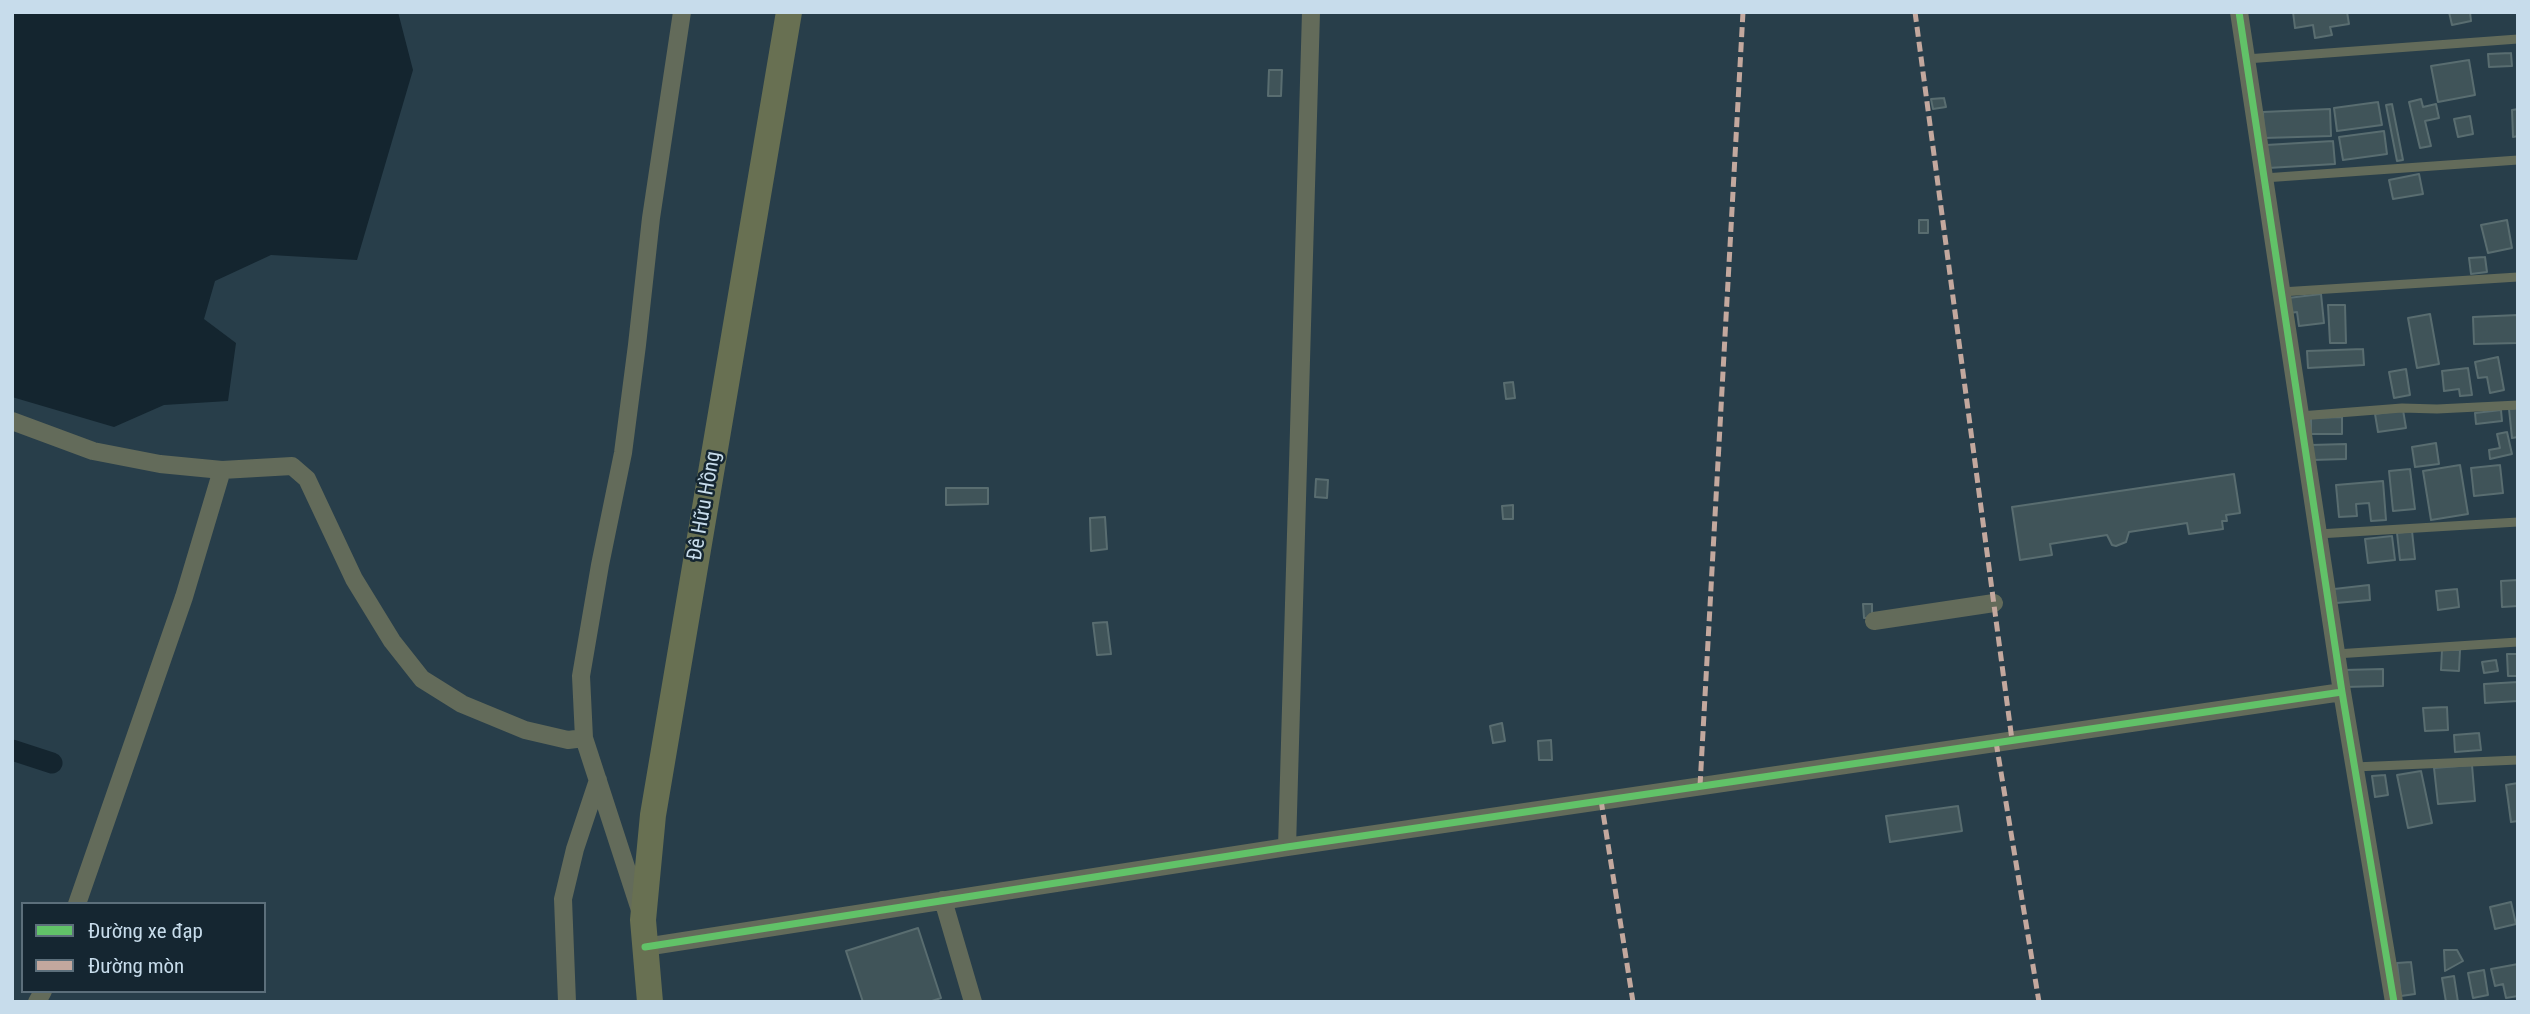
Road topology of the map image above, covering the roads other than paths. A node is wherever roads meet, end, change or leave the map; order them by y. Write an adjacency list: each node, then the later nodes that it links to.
1 (682, 12): 22 (street)
2 (789, 12): 29 (main road, Đê Hữu Hồng)
3 (1311, 12): 26 (street)
4 (2239, 12): 6 (street)
5 (2518, 39): 6 (lane)
6 (2246, 59): 8 (street)
7 (2518, 160): 8 (lane)
8 (2264, 178): 10 (street)
9 (2518, 277): 10 (lane)
10 (2281, 292): 12 (street)
11 (2518, 405): 12 (lane)
12 (2300, 416): 16 (street)
13 (12, 421): 14 (street)
14 (222, 470): 22 (street); 28 (street)
15 (2518, 522): 16 (lane)
16 (2318, 534): 20 (street)
17 (1994, 603): 18 (street)
18 (1874, 621)
19 (2518, 642): 20 (lane)
20 (2336, 654): 21 (street)
21 (2342, 692): 24 (street); 26 (street)
22 (584, 738): 25 (street)
23 (2518, 760): 24 (lane)
24 (2354, 767): 34 (street)
25 (598, 780): 29 (street); 31 (street)
26 (1287, 846): 27 (street)
27 (943, 900): 30 (street); 33 (street)
28 (78, 902)
29 (643, 920): 30 (main road, Đê Hữu Hồng)
30 (645, 947): 32 (main road, Đê Hữu Hồng)
31 (567, 1002)
32 (650, 1002)
33 (973, 1002)
34 (2394, 1002)

